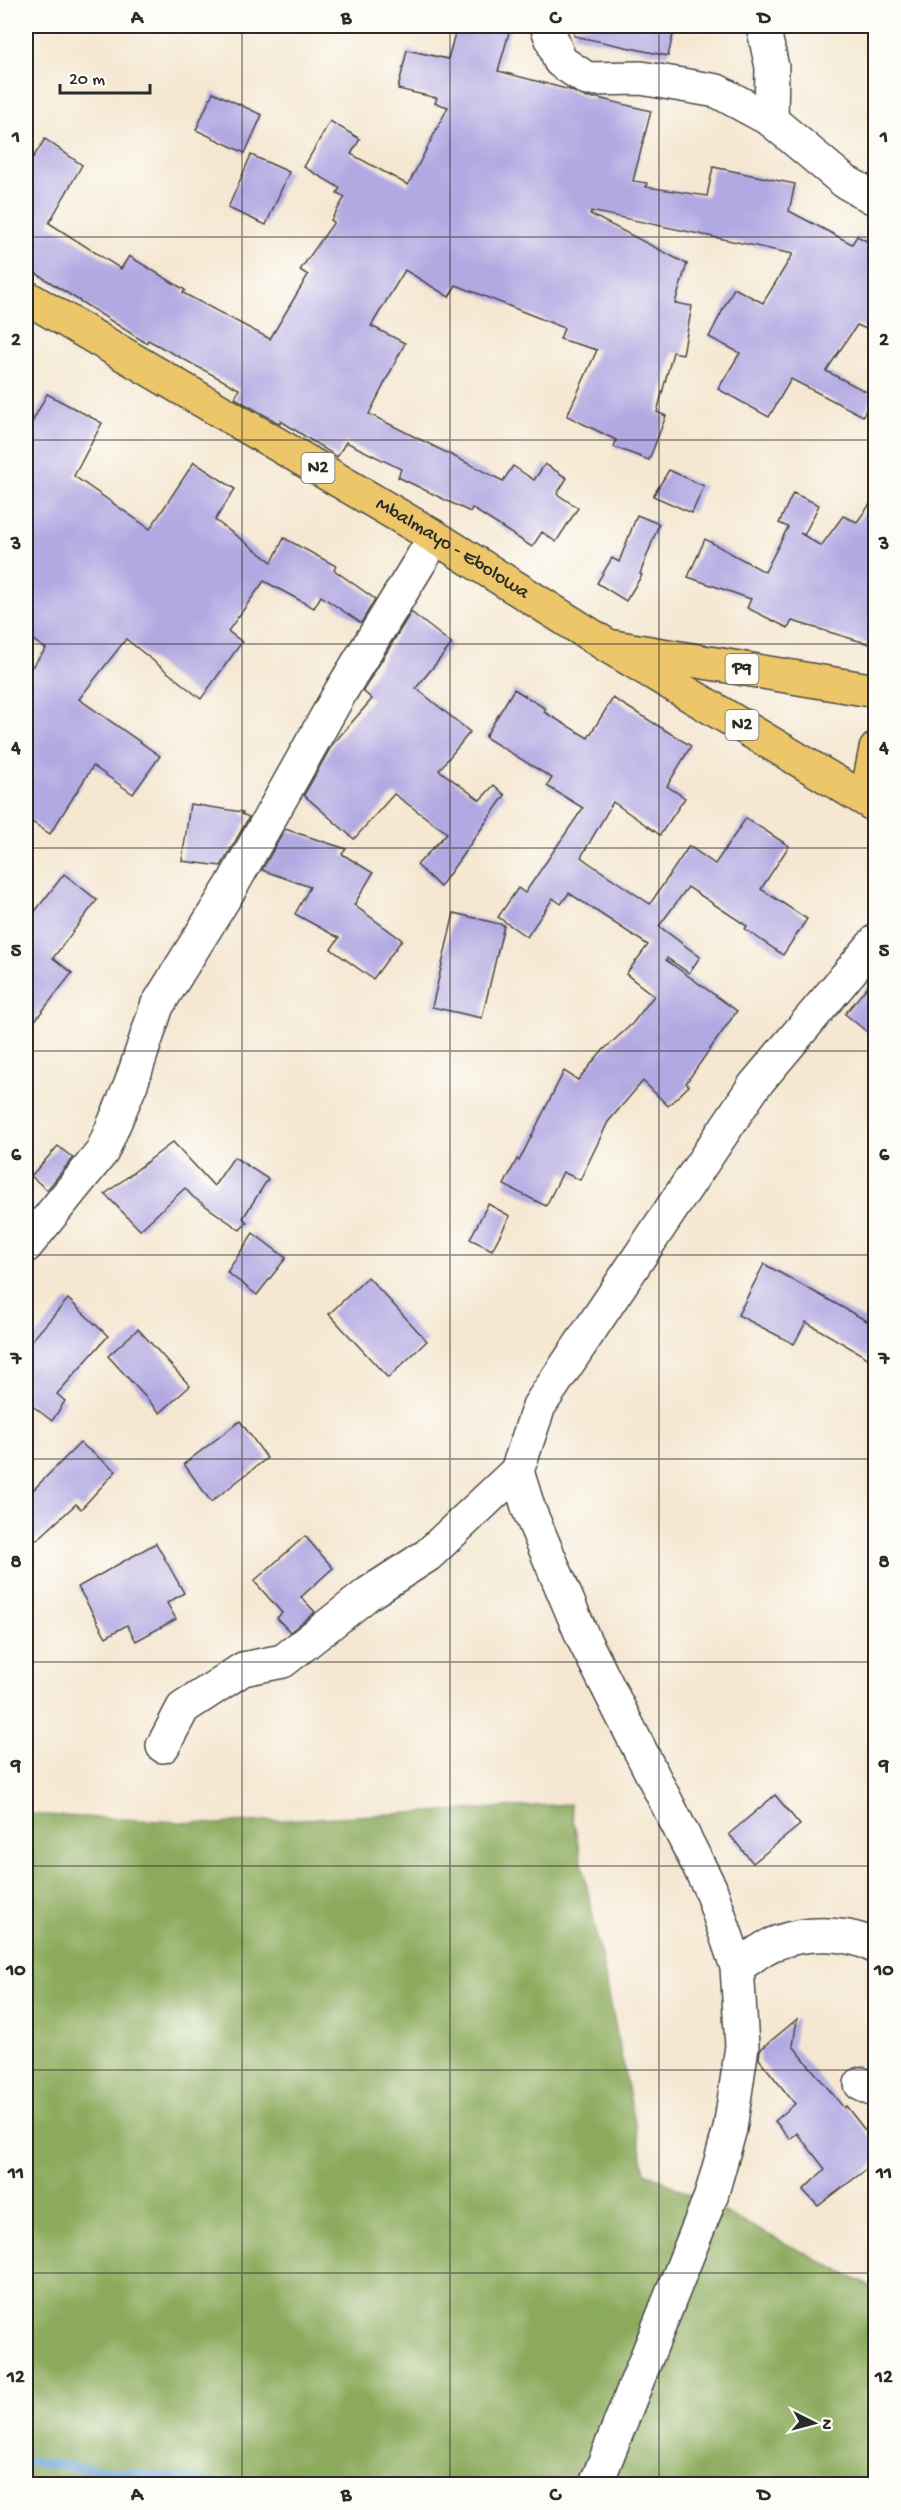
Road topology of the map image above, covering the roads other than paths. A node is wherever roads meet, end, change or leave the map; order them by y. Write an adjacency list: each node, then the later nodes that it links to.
1 (547, 26): 3 (street)
2 (763, 26): 3 (street)
3 (771, 120): 4 (street)
4 (876, 199)
5 (26, 297): 6 (main road, Mbalmayo - Ebolowa / N2)
6 (435, 537): 7 (main road, Mbalmayo - Ebolowa / N2); 12 (street)
7 (608, 646): 8 (main road, P9); 10 (main road, Mbalmayo - Ebolowa / N2)
8 (876, 691)
9 (876, 749): 10 (main road)
10 (871, 802)
11 (876, 940): 13 (street)
12 (26, 1246)
13 (518, 1471): 14 (street); 16 (street)
14 (163, 1746)
15 (876, 1947): 16 (street)
16 (737, 1967): 17 (street)
17 (596, 2484)

